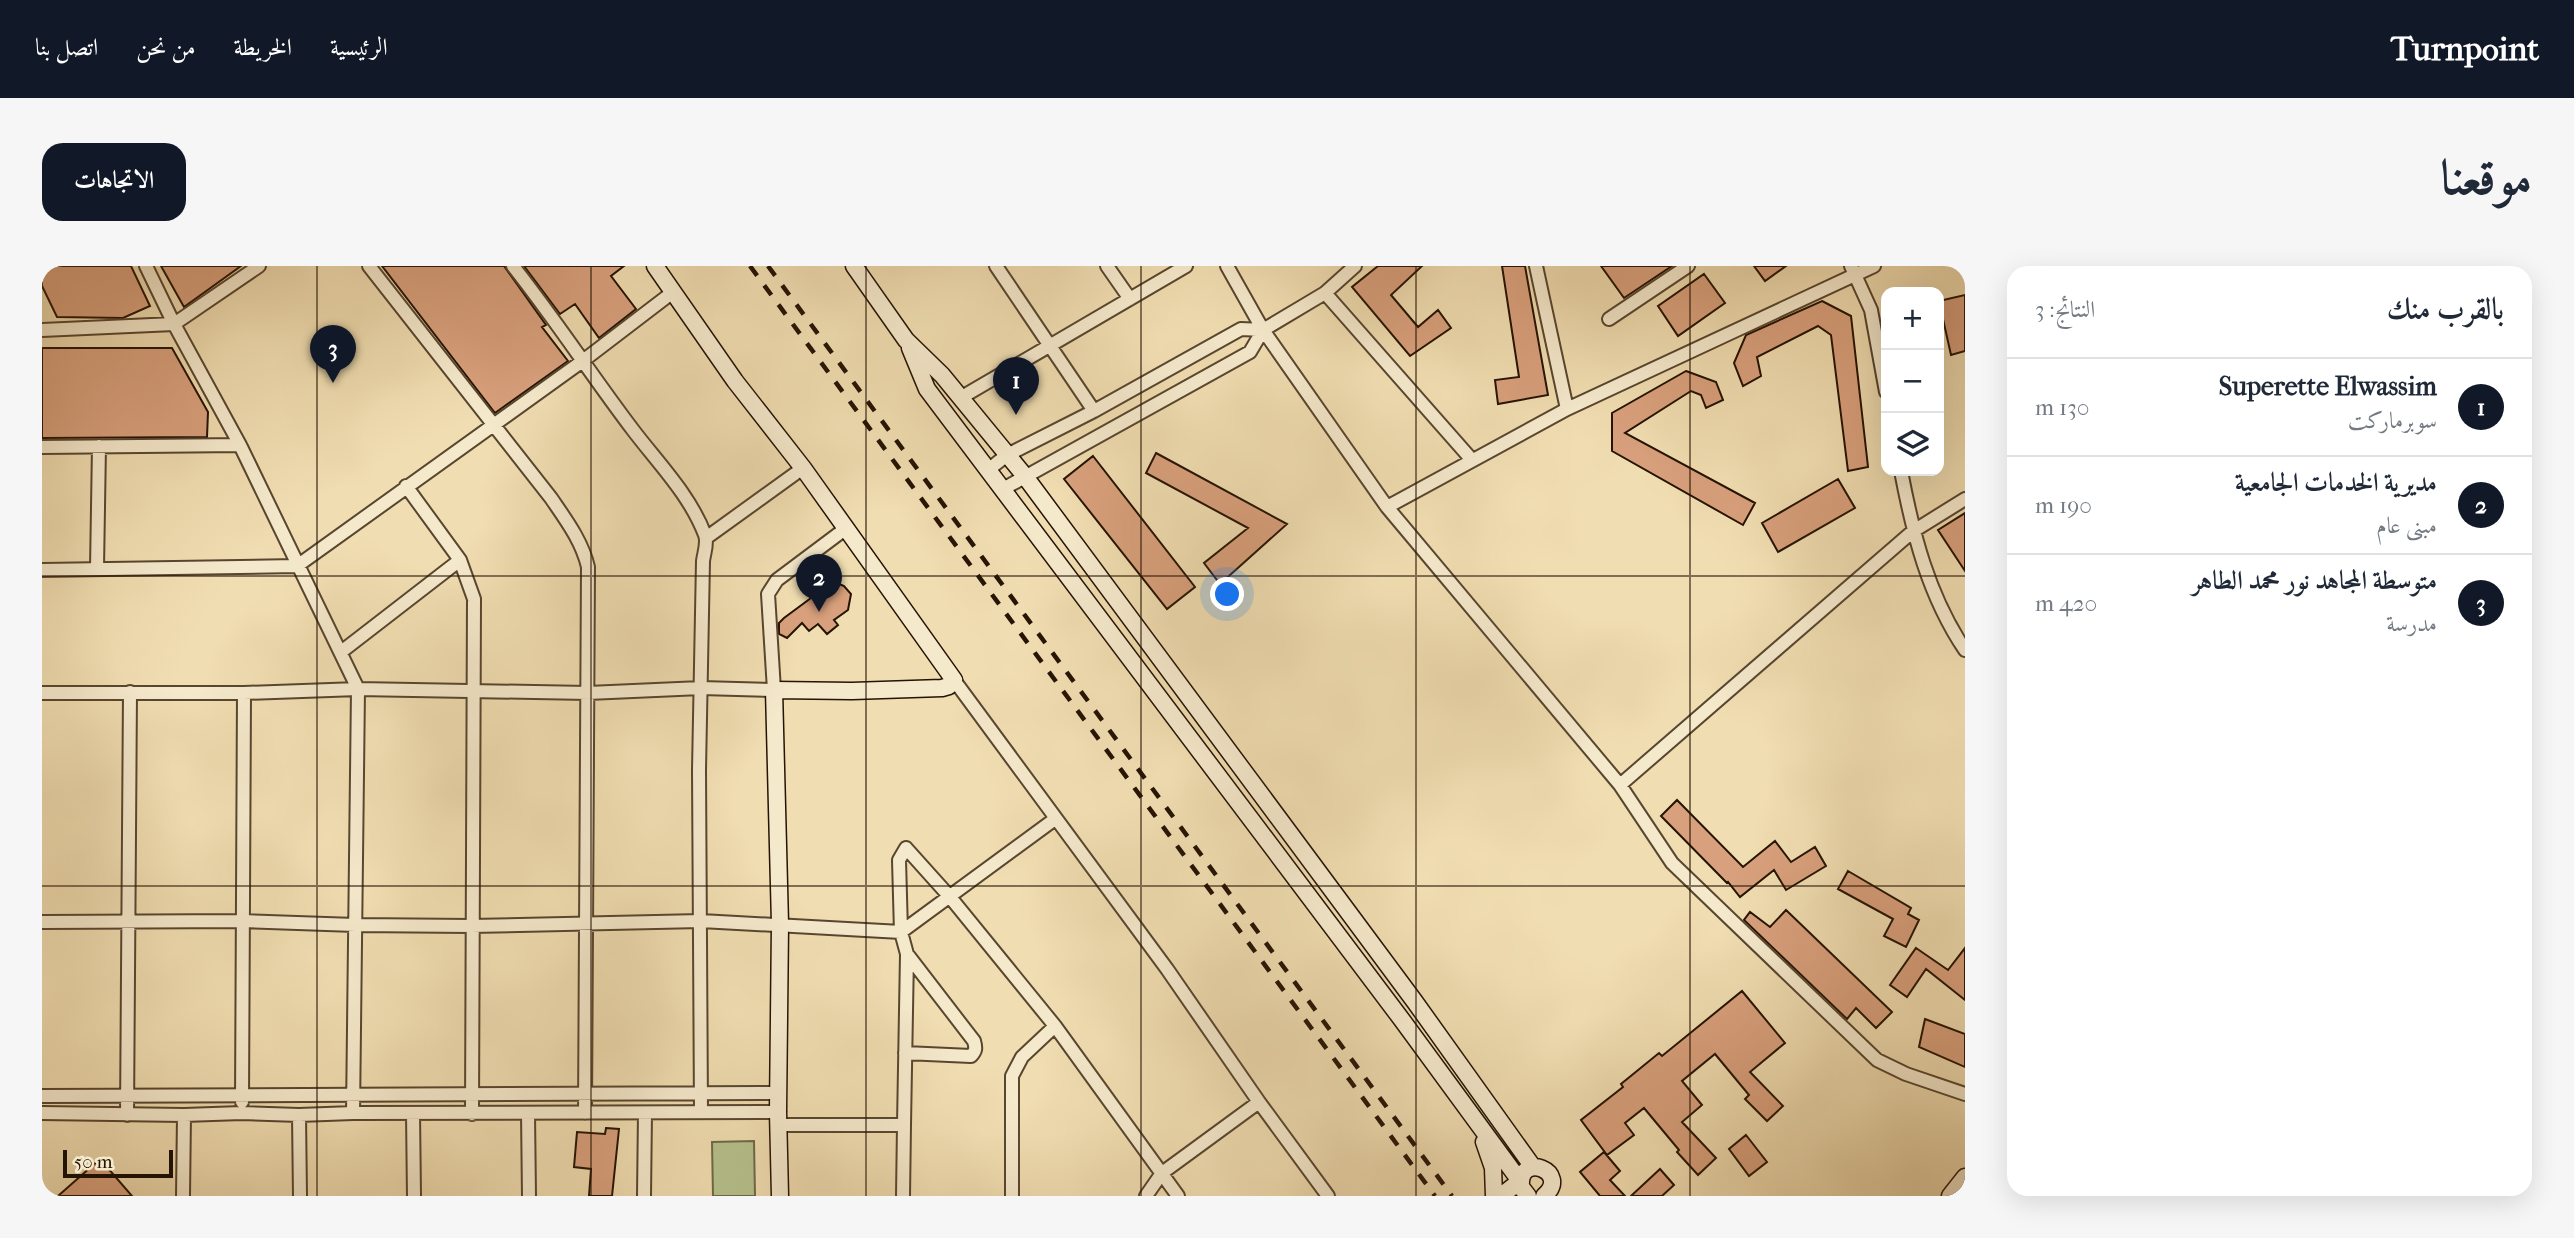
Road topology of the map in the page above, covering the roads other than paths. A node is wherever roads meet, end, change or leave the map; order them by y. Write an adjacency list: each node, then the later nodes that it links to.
1 (146, 266): 20 (street)
2 (259, 266): 20 (street)
3 (369, 266): 30 (street)
4 (513, 266): 25 (street)
5 (655, 266): 16 (street)
6 (854, 266): 23 (street)
7 (996, 266): 24 (street)
8 (1107, 266): 18 (street)
9 (1186, 266): 18 (street)
10 (1227, 266): 22 (street)
11 (1356, 266): 17 (street)
12 (1536, 266): 28 (street)
13 (1688, 266): 19 (street)
14 (1874, 266): 15 (street)
15 (1853, 270): 26 (street); 28 (street)
16 (673, 292): 25 (street); 36 (street)
17 (1325, 293): 22 (street); 35 (street)
18 (1130, 299): 24 (street)
19 (1609, 319)
20 (174, 324): 21 (street); 32 (street)
21 (42, 330)
22 (1263, 330): 29 (street); 38 (street); 43 (street)
23 (906, 340): 27 (street); 37 (street)
24 (1050, 347): 27 (street); 29 (street)
25 (584, 360): 30 (street); 46 (street)
26 (1881, 365)
27 (962, 397): 34 (street)
28 (1567, 409): 35 (street)
29 (1094, 411): 34 (street)
30 (491, 425): 40 (street); 61 (street)
31 (99, 446): 32 (street); 33 (street); 49 (street)
32 (240, 446): 48 (street)
33 (42, 447)
34 (1007, 455): 37 (street); 38 (street)
35 (1472, 460): 43 (street)
36 (803, 468): 44 (street); 46 (street)
37 (988, 470): 41 (street)
38 (1024, 475): 41 (street); 102 (street)
39 (1902, 476): 45 (street)
40 (406, 486): 47 (street); 48 (street)
41 (1003, 489): 100 (street)
42 (1965, 499): 45 (street)
43 (1387, 507): 62 (street)
44 (845, 529): 53 (street); 56 (street)
45 (1912, 531): 51 (street); 62 (street)
46 (706, 538): 54 (street)
47 (460, 560): 52 (street); 57 (street)
48 (297, 566): 49 (street); 52 (street)
49 (97, 568): 50 (street)
50 (42, 570)
51 (1963, 642)
52 (341, 652): 55 (street)
53 (954, 680): 56 (street); 63 (street)
54 (701, 688): 56 (street); 61 (street); 66 (street)
55 (358, 689): 57 (street); 60 (street); 71 (street)
56 (774, 690): 70 (street)
57 (474, 691): 61 (street); 72 (street)
58 (42, 692): 59 (street)
59 (130, 692): 60 (street); 68 (street)
60 (244, 693): 65 (street)
61 (587, 693): 69 (street)
62 (1620, 785): 80 (street)
63 (1055, 819): 64 (street); 86 (street)
64 (950, 897): 73 (street); 73 (street); 75 (street)
65 (243, 921): 68 (street); 71 (street); 84 (street)
66 (701, 921): 69 (street); 70 (street); 82 (street)
67 (42, 922): 68 (street)
68 (129, 922): 78 (street)
69 (586, 924): 72 (street); 81 (street)
70 (780, 924): 73 (street); 77 (street)
71 (355, 925): 72 (street); 85 (street)
72 (471, 926): 79 (street)
73 (901, 932): 74 (street)
74 (907, 954): 76 (street); 76 (street)
75 (1055, 1026): 103 (street); 114 (street)
76 (905, 1053): 101 (street)
77 (778, 1093): 82 (street); 99 (street)
78 (127, 1094): 83 (street); 84 (street); 96 (street)
79 (471, 1094): 81 (street); 85 (street); 95 (street)
80 (1965, 1094)
81 (585, 1095): 82 (street); 93 (street)
82 (701, 1095): 87 (street)
83 (42, 1096)
84 (242, 1096): 85 (street); 89 (street)
85 (354, 1096): 90 (street)
86 (1259, 1102): 103 (street); 117 (street)
87 (701, 1111): 94 (street); 99 (street)
88 (42, 1113): 96 (street)
89 (242, 1113): 97 (street); 98 (street)
90 (353, 1113): 91 (street); 98 (street)
91 (413, 1113): 95 (street); 109 (street)
92 (528, 1113): 93 (street); 95 (street); 110 (street)
93 (585, 1113): 94 (street)
94 (645, 1113): 111 (street)
95 (472, 1114)
96 (127, 1115): 97 (street)
97 (184, 1115): 107 (street)
98 (299, 1115): 108 (street)
99 (778, 1118): 101 (street); 112 (street)
100 (1473, 1118): 105 (street); 118 (street)
101 (904, 1125): 113 (street)
102 (1533, 1167): 105 (street); 106 (street)
103 (1162, 1173): 115 (street); 116 (street)
104 (1965, 1177): 120 (street)
105 (1524, 1189): 119 (street)
106 (1552, 1193)
107 (183, 1196)
108 (300, 1196)
109 (414, 1196)
110 (529, 1196)
111 (644, 1196)
112 (780, 1196)
113 (903, 1196)
114 (1012, 1196)
115 (1146, 1196)
116 (1178, 1196)
117 (1328, 1196)
118 (1494, 1196)
119 (1501, 1196)
120 (1950, 1196)

